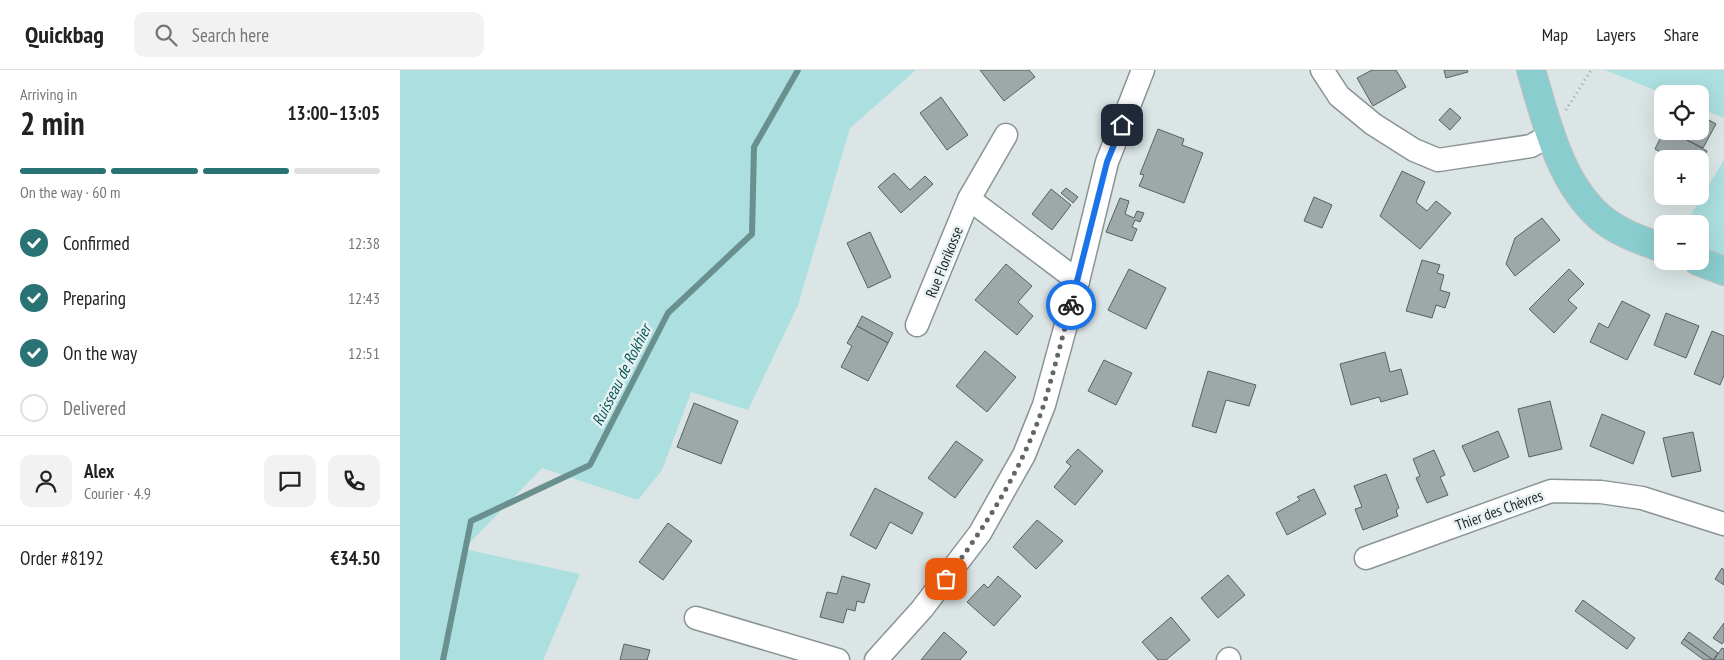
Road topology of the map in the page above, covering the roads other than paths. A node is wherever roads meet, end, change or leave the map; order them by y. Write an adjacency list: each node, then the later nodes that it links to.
1 (1144, 70): 10 (street)
2 (1322, 70): 5 (street)
3 (1531, 70): 5 (main road)
4 (1006, 134): 6 (street, Rue Florikosse)
5 (1550, 135): 7 (main road)
6 (969, 199): 10 (street); 11 (street, Rue Florikosse)
7 (1654, 245)
8 (1709, 265): 9 (main road)
9 (1724, 271)
10 (1078, 282): 16 (street)
11 (917, 325)
12 (1724, 524): 13 (street, Thier des Chèvres)
13 (1366, 558)
14 (696, 618): 15 (street)
15 (838, 660)
16 (876, 660)

